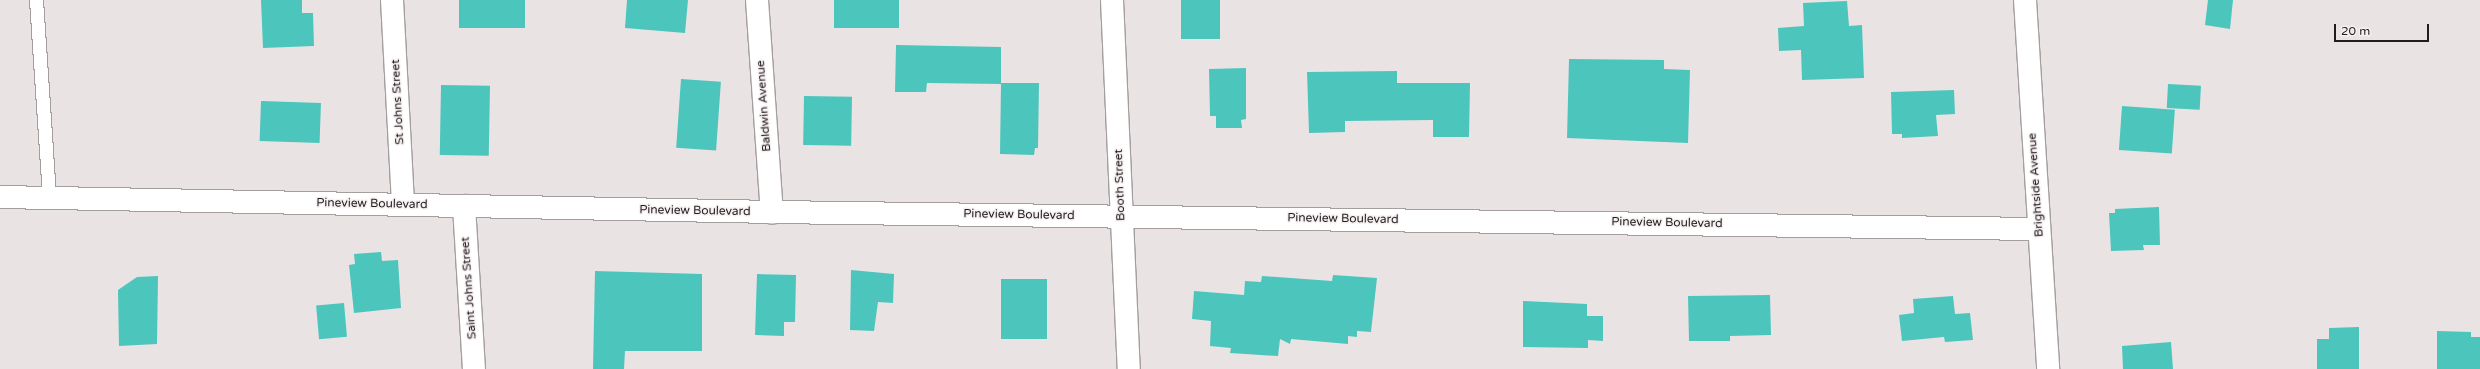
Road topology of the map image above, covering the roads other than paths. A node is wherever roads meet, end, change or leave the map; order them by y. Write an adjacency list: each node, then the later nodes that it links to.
1 (36, 0): 7 (lane)
2 (392, 0): 8 (street, St Johns Street)
3 (757, 0): 10 (street, Baldwin Avenue)
4 (1112, 0): 11 (street, Booth Street)
5 (2025, 0): 12 (street, Brightside Avenue)
6 (0, 197): 7 (street, Pineview Boulevard)
7 (49, 198): 8 (street, Pineview Boulevard)
8 (403, 204): 9 (street, Pineview Boulevard)
9 (464, 206): 10 (street, Pineview Boulevard); 13 (street, Saint Johns Street)
10 (772, 212): 11 (street, Pineview Boulevard)
11 (1121, 216): 12 (street, Pineview Boulevard); 14 (street, Booth Street)
12 (2039, 229): 15 (street, Brightside Avenue)
13 (474, 369)
14 (1129, 369)
15 (2048, 369)

